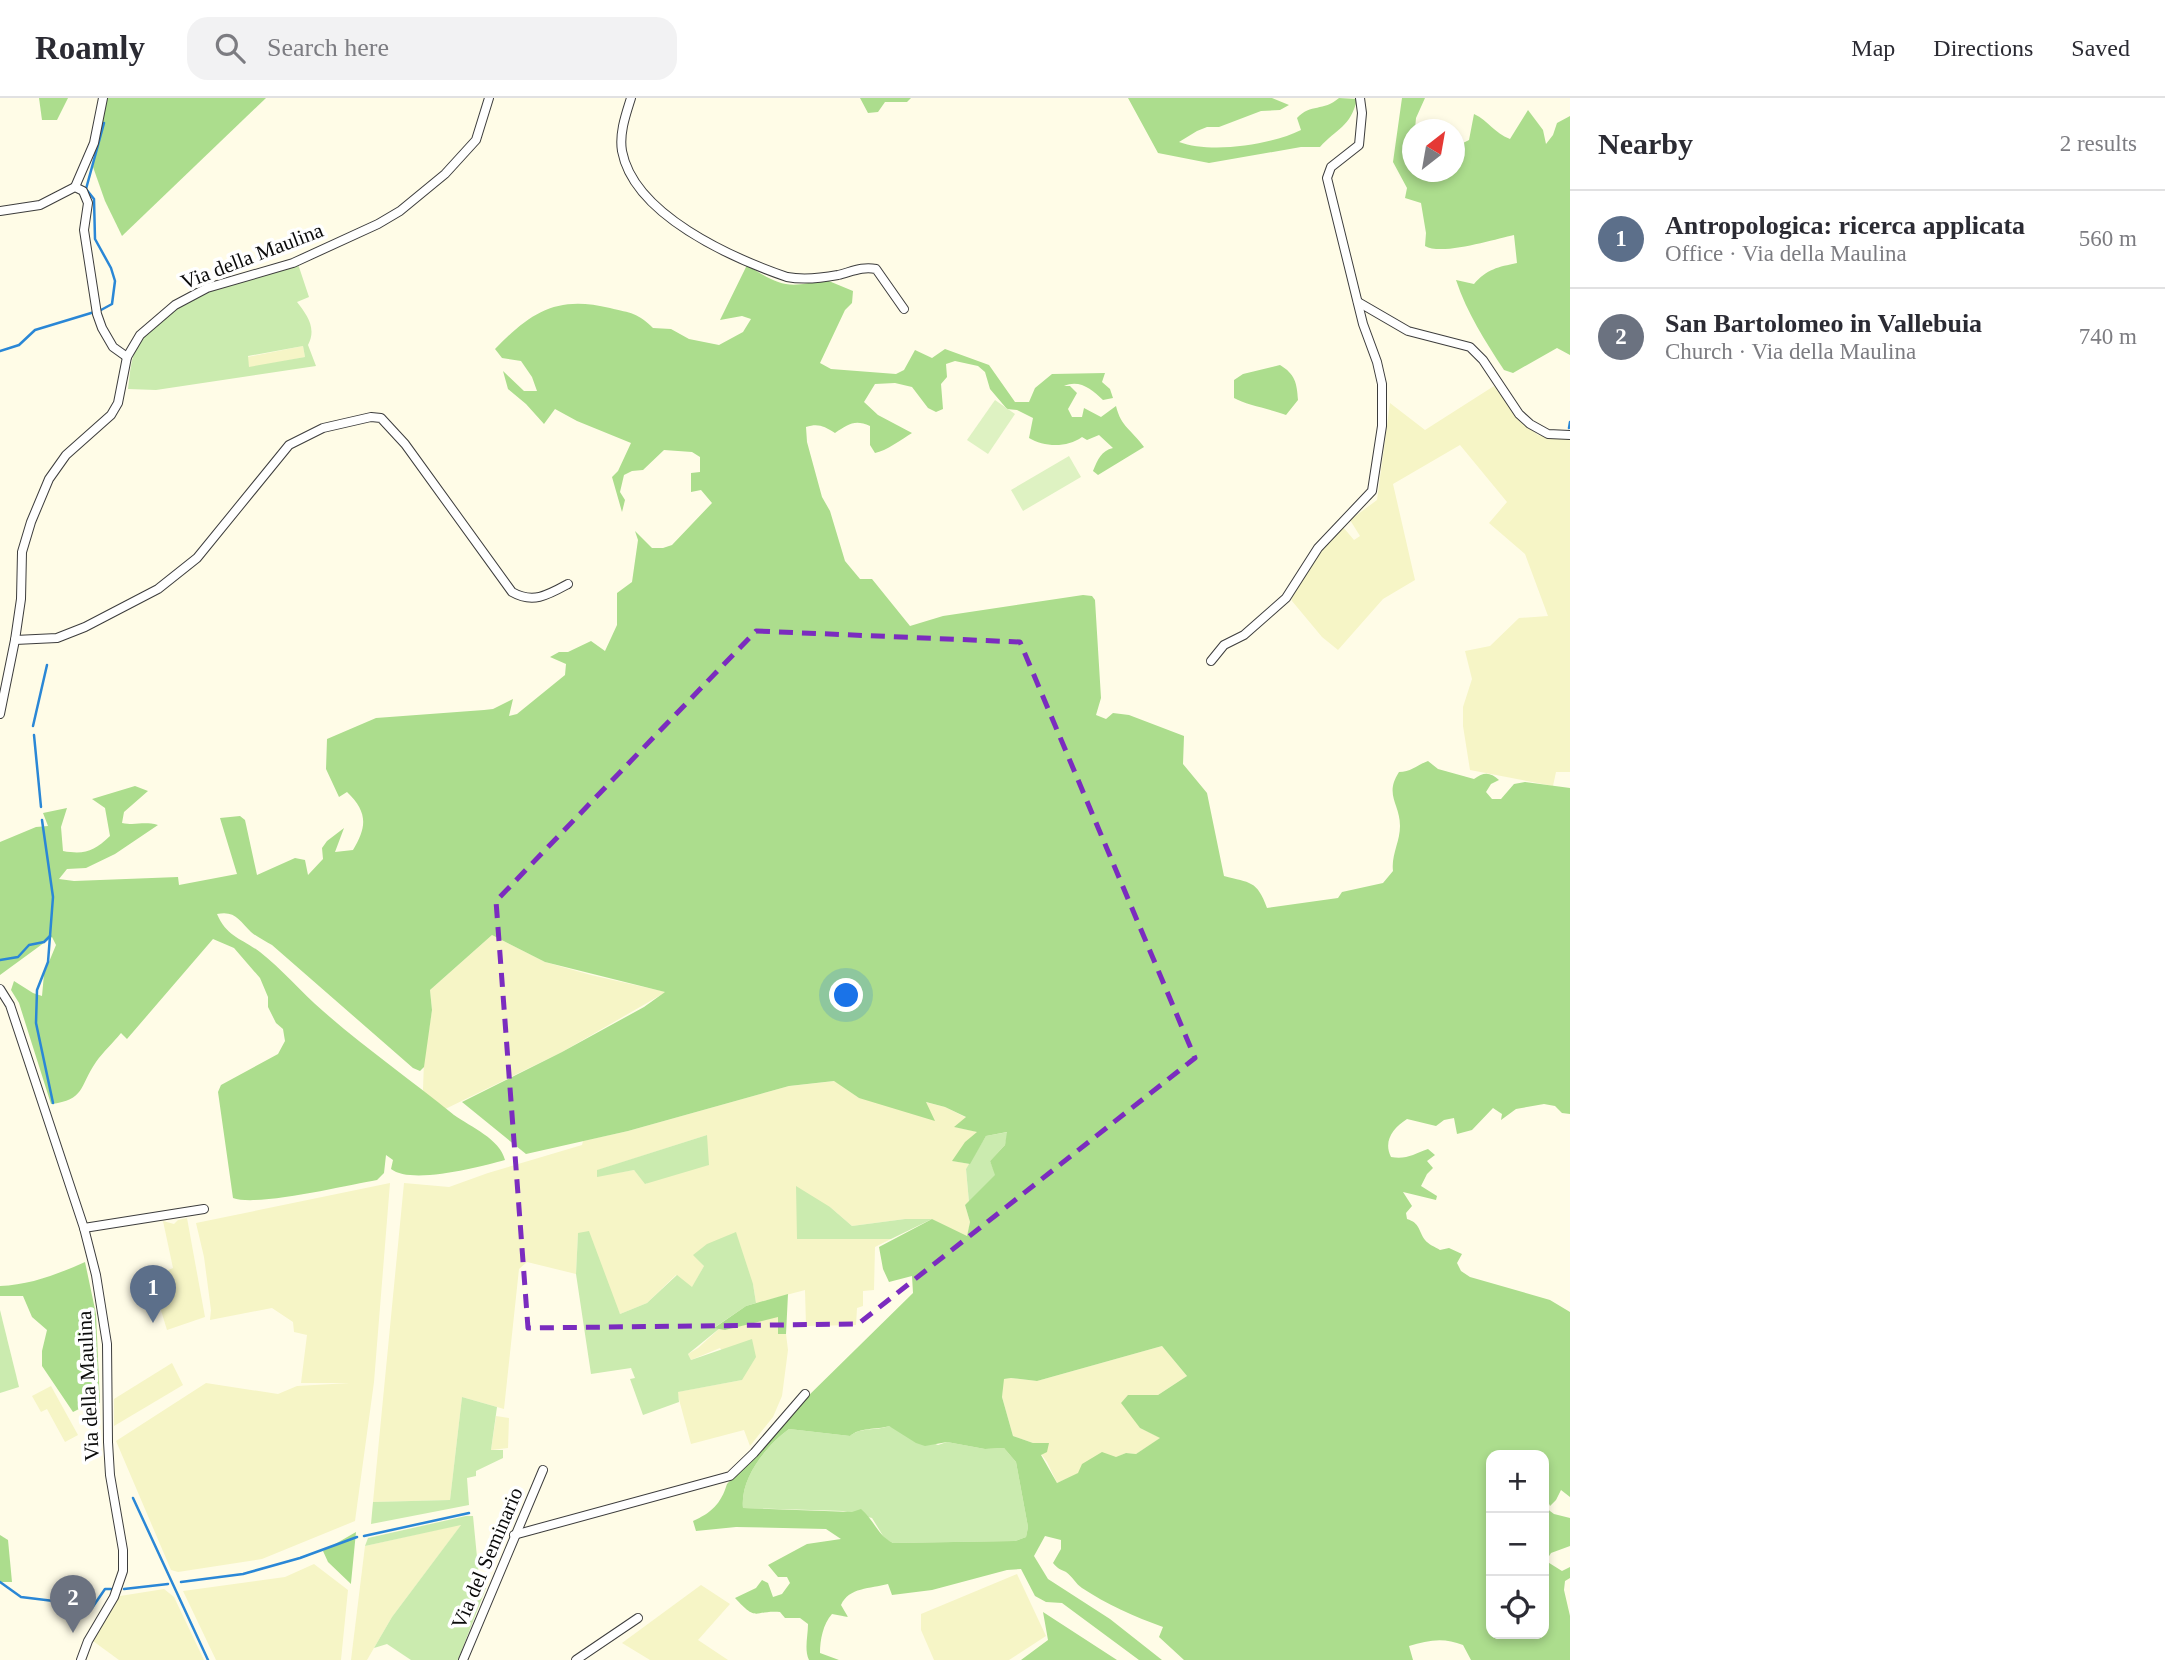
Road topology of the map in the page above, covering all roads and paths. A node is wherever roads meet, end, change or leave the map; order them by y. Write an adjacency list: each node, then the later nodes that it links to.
1 (103, 98): 5 (street)
2 (489, 98): 9 (street, Via della Maulina)
3 (631, 98): 8 (street)
4 (1360, 98): 7 (street)
5 (75, 187): 6 (street); 9 (street)
6 (0, 211)
7 (1358, 302): 10 (street); 13 (street)
8 (904, 309)
9 (127, 357): 12 (street, Via della Maulina)
10 (1570, 435)
11 (568, 584): 12 (street)
12 (15, 640): 14 (street, Via della Maulina)
13 (1211, 661)
14 (0, 714)
15 (0, 989): 17 (street, Via della Maulina)
16 (204, 1209): 17 (street)
17 (84, 1228): 22 (street, Via della Maulina)
18 (805, 1394): 20 (street)
19 (543, 1470): 20 (street, Via del Seminario)
20 (514, 1535): 23 (street, Via del Seminario)
21 (638, 1618): 24 (street)
22 (81, 1660)
23 (463, 1660)
24 (576, 1660)

